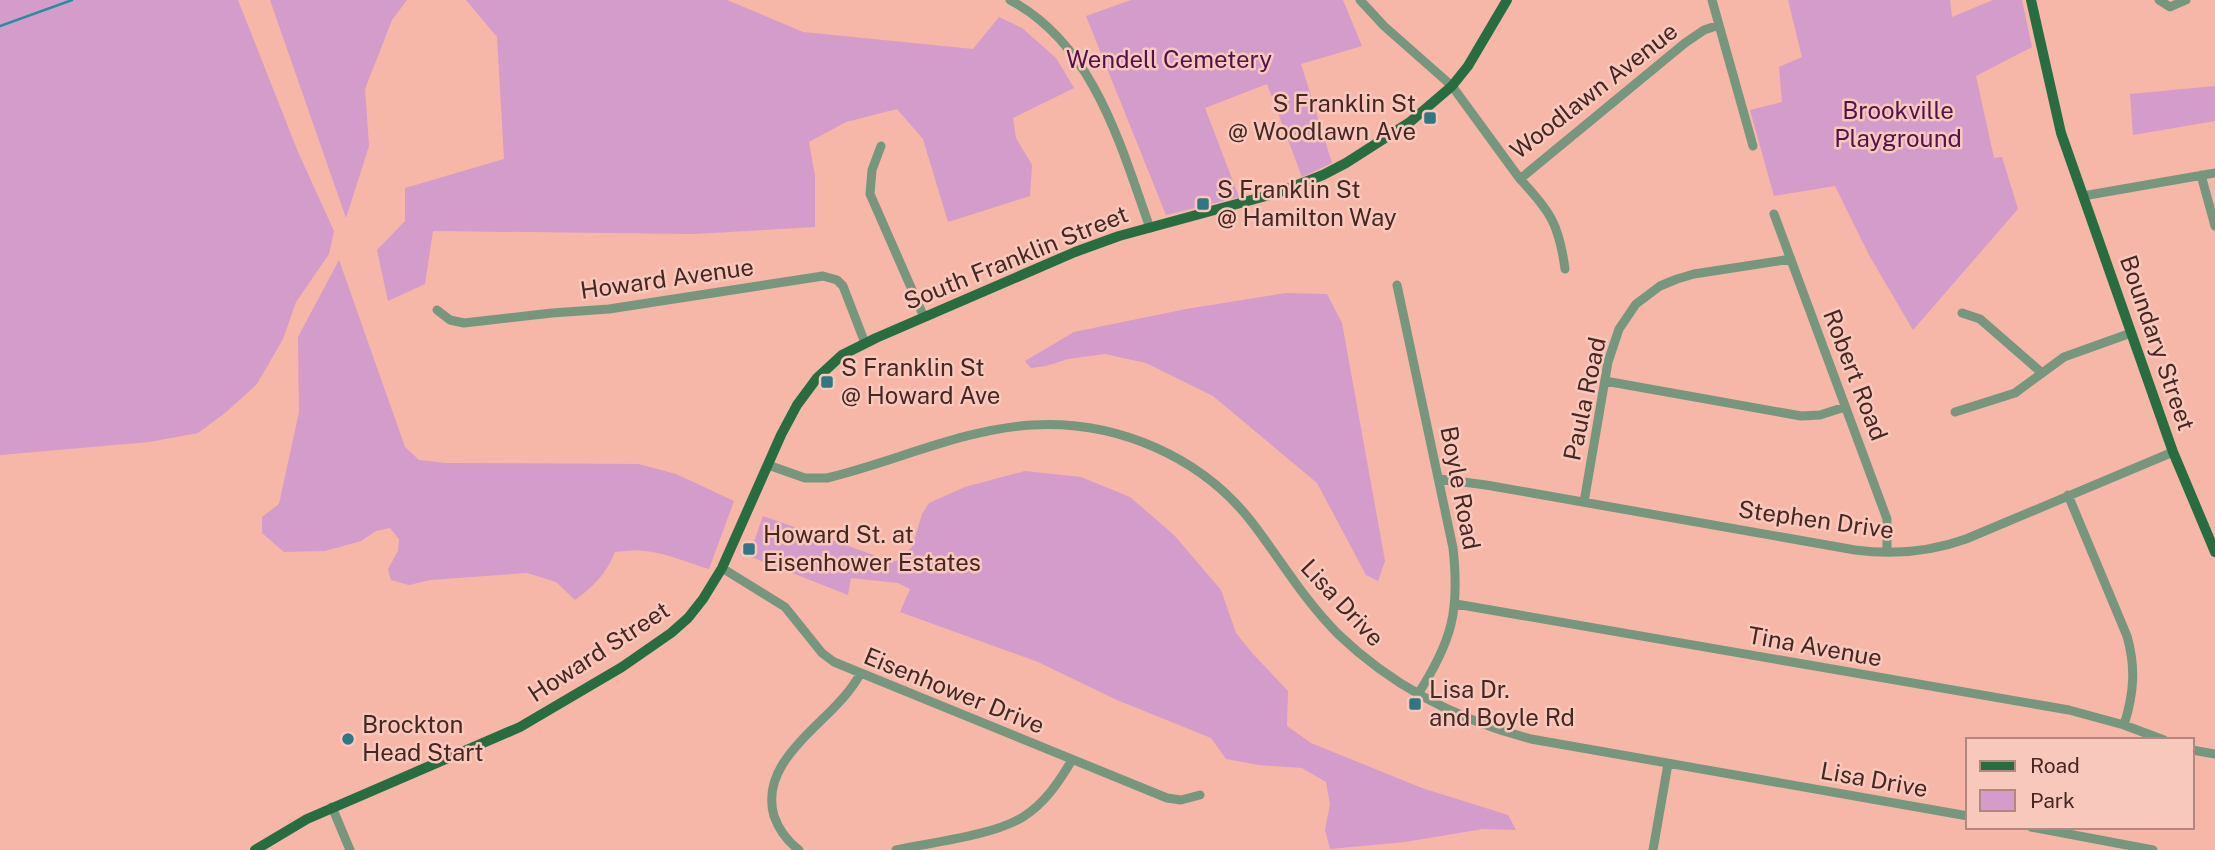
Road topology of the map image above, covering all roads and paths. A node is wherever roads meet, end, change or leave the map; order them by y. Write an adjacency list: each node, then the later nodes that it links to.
1 (1010, 0): 18 (street)
2 (1360, 0): 9 (street, Woodlawn Avenue)
3 (1507, 0): 9 (main road, South Franklin Street)
4 (1712, 0): 8 (street)
5 (2031, 0): 15 (main road, Boundary Street)
6 (2159, 0): 7 (street)
7 (2186, 0)
8 (1719, 25): 11 (street); 14 (street, Woodlawn Avenue)
9 (1452, 86): 14 (street, Woodlawn Avenue); 18 (main road, South Franklin Street)
10 (881, 146): 24 (street)
11 (1753, 146)
12 (2215, 173): 13 (street)
13 (2202, 175): 15 (street); 17 (street)
14 (1520, 179): 20 (street)
15 (2083, 196): 25 (main road, Boundary Street)
16 (1774, 214): 19 (street, Robert Road)
17 (2215, 226)
18 (1150, 228): 24 (main road, South Franklin Street)
19 (1791, 259): 29 (street, Paula Road); 30 (street, Robert Road)
20 (1565, 269)
21 (1397, 285): 34 (street, Boyle Road)
22 (437, 310): 26 (street, Howard Avenue)
23 (1962, 313): 28 (street)
24 (923, 317): 26 (main road, South Franklin Street)
25 (2131, 333): 28 (street); 32 (main road, Boundary Street)
26 (864, 343): 27 (main road, South Franklin Street)
27 (842, 355): 33 (main road, Howard Street)
28 (2042, 373): 31 (street)
29 (1605, 381): 30 (street); 36 (street, Paula Road)
30 (1845, 407): 37 (street, Robert Road)
31 (1955, 412)
32 (2173, 453): 35 (street, Stephen Drive); 38 (main road, Boundary Street)
33 (768, 466): 39 (main road, Howard Street); 42 (street, Lisa Drive)
34 (1440, 479): 36 (street, Stephen Drive); 40 (street, Boyle Road)
35 (2068, 495): 37 (street, Stephen Drive); 43 (street)
36 (1584, 502): 37 (street, Stephen Drive)
37 (1887, 552)
38 (2215, 552)
39 (722, 568): 41 (street, Eisenhower Drive); 50 (main road, Howard Street)
40 (1456, 604): 42 (street, Boyle Road); 43 (street, Tina Avenue)
41 (860, 674): 47 (street, Eisenhower Drive); 55 (street)
42 (1418, 694): 48 (street, Lisa Drive)
43 (2124, 725): 44 (street, Tina Avenue)
44 (2159, 738)
45 (2194, 750): 46 (street)
46 (2215, 754)
47 (1072, 760): 49 (street, Eisenhower Drive); 56 (street)
48 (1668, 764): 51 (street, Lisa Drive); 57 (street)
49 (1200, 795)
50 (332, 807): 53 (main road, Howard Street); 54 (street)
51 (1966, 816)
52 (2042, 829): 58 (street)
53 (255, 850)
54 (350, 850)
55 (799, 850)
56 (896, 850)
57 (1653, 850)
58 (2152, 850)

